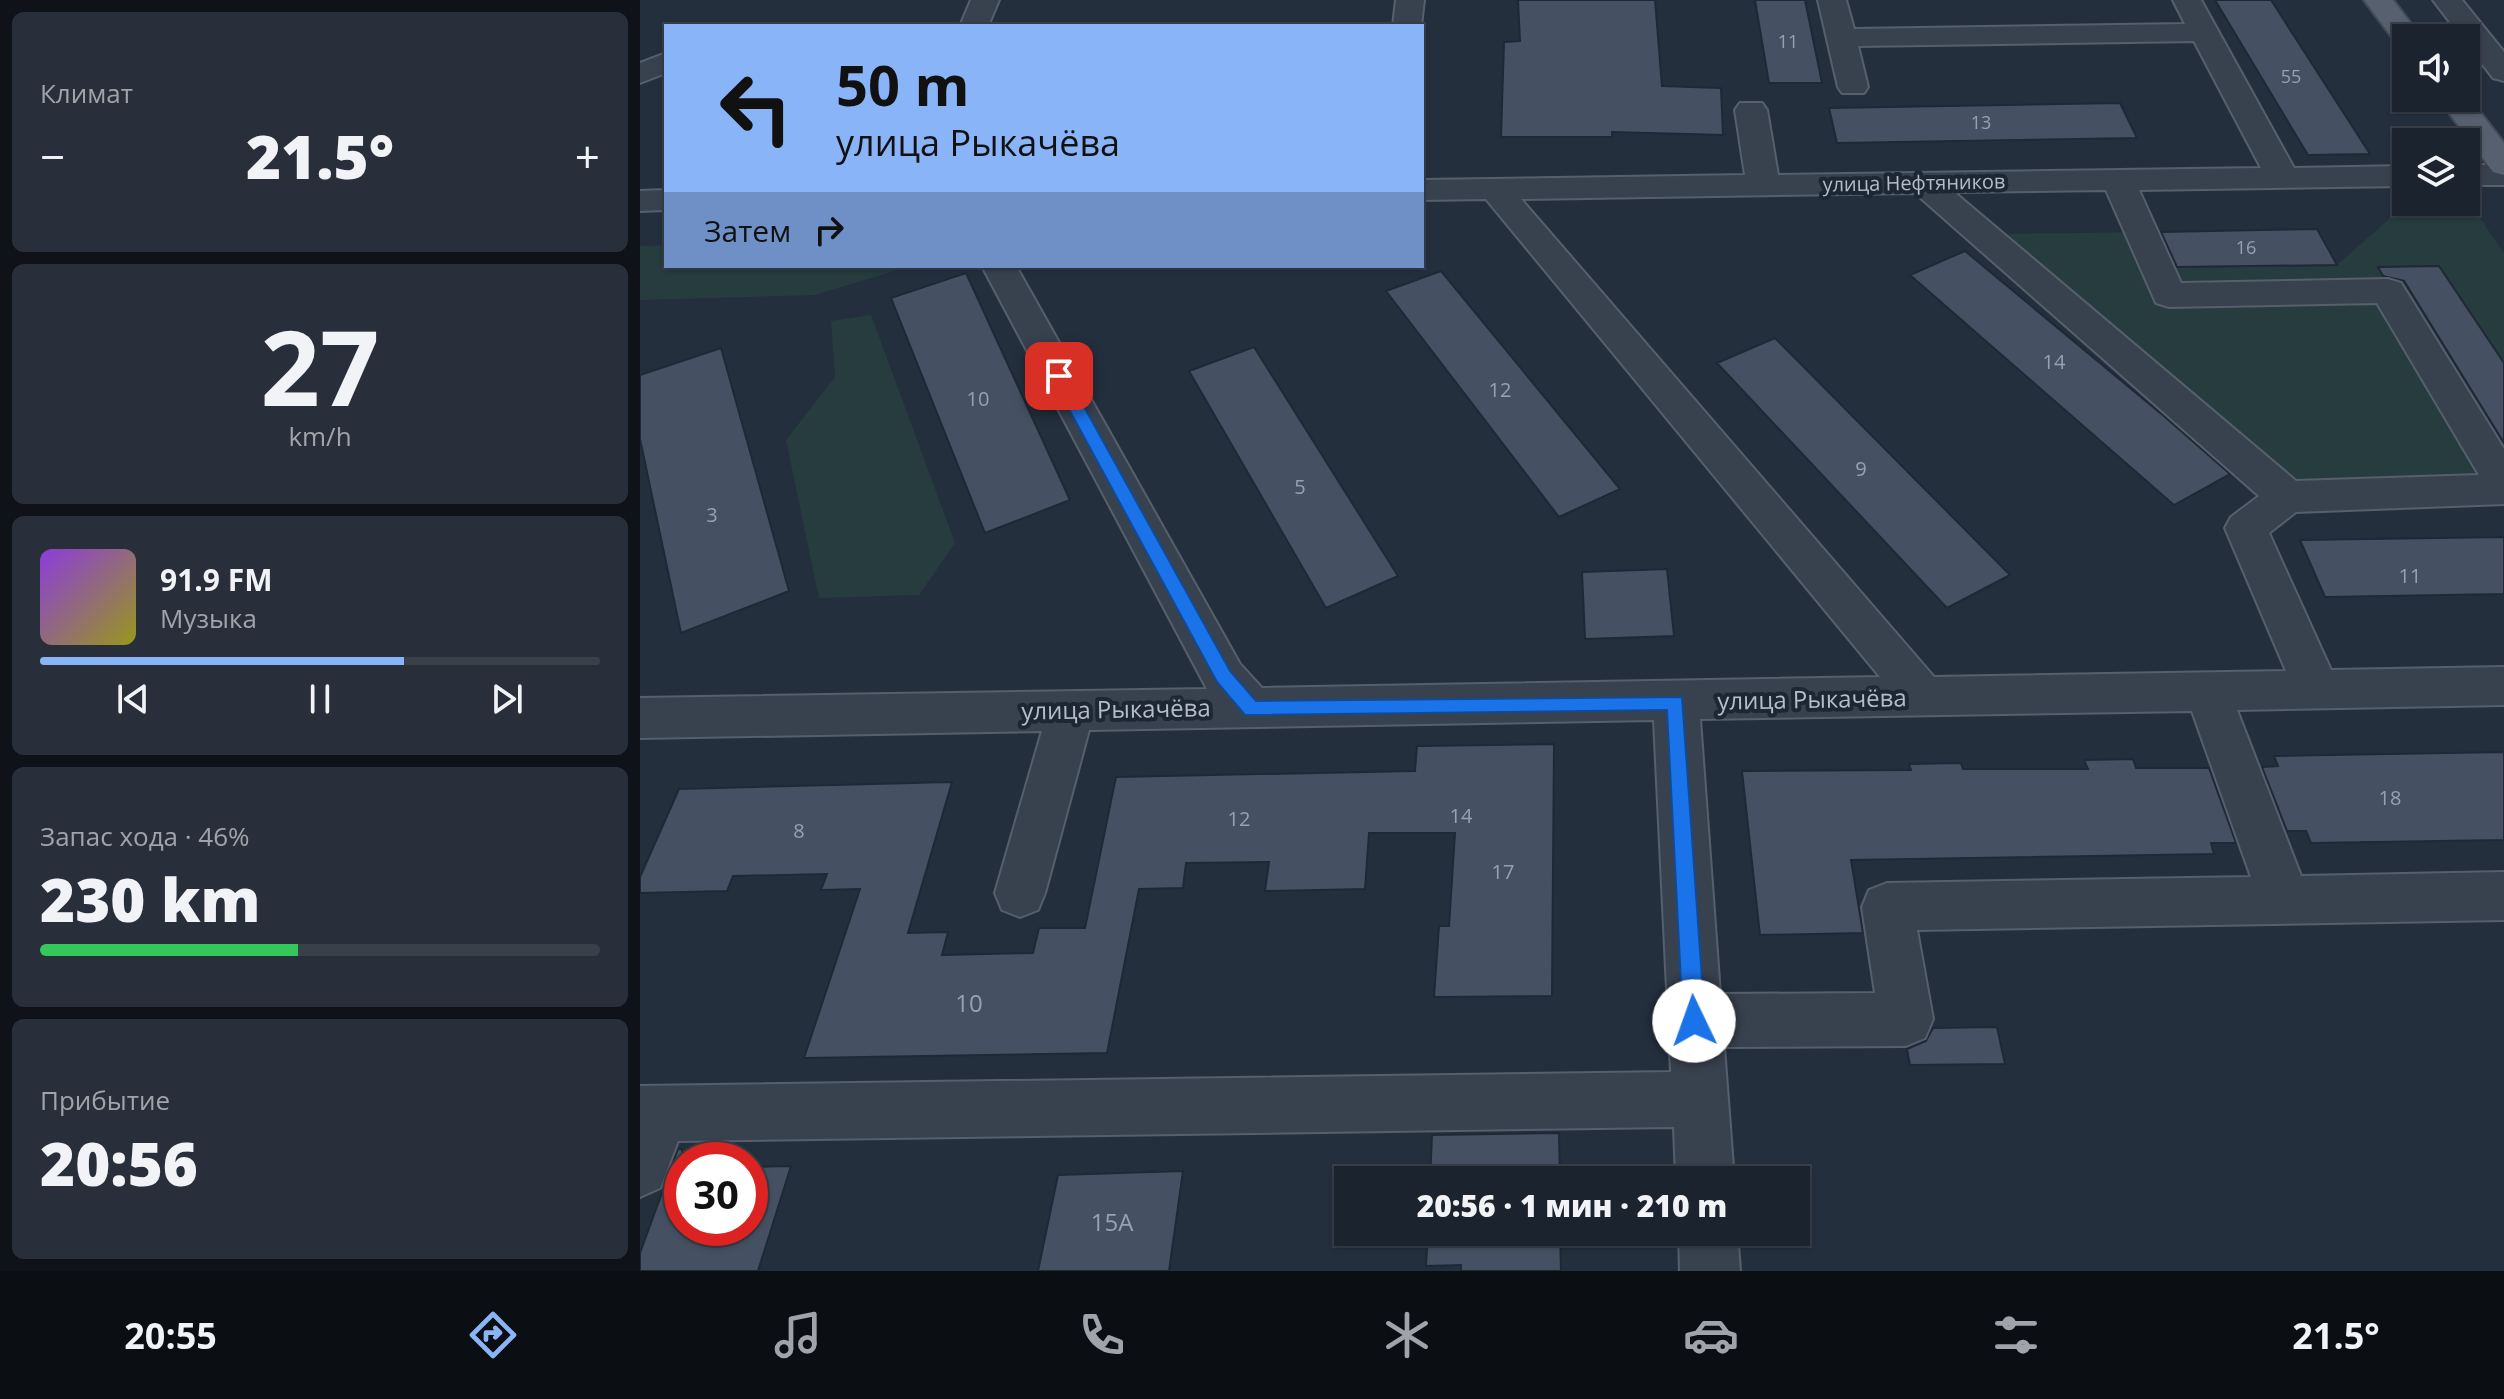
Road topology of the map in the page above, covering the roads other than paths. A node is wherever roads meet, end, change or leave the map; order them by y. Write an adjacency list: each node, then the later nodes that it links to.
1 (985, 0): 7 (street)
2 (1410, 0): 8 (street)
3 (1832, 0): 11 (street)
4 (2187, 0): 10 (street)
5 (2378, 0): 9 (main road)
6 (2447, 0): 13 (street)
7 (975, 24)
8 (1407, 24)
9 (2396, 24)
10 (2204, 32): 11 (street); 22 (street)
11 (1841, 38): 15 (street)
12 (664, 63): 14 (street)
13 (2504, 72)
14 (640, 74)
15 (1853, 87)
16 (1751, 110): 25 (street)
17 (2464, 112): 18 (main road)
18 (2504, 165)
19 (2480, 175): 20 (street)
20 (2504, 175)
21 (2392, 176): 22 (street, улица Нефтяников)
22 (2283, 178): 23 (street, улица Нефтяников)
23 (2118, 180): 24 (street, улица Нефтяников); 31 (street)
24 (1923, 183): 25 (street, улица Нефтяников); 32 (street)
25 (1763, 186): 26 (street, улица Нефтяников)
26 (1495, 189): 27 (street, улица Нефтяников); 36 (street)
27 (1424, 190)
28 (664, 200): 29 (street)
29 (640, 201)
30 (1000, 268): 38 (street)
31 (2504, 486): 32 (street)
32 (2287, 497): 34 (street)
33 (2504, 686): 34 (street, улица Рыкачёва)
34 (2319, 690): 35 (street, улица Рыкачёва)
35 (2208, 693): 36 (street, улица Рыкачёва); 43 (street)
36 (1924, 697): 37 (street, улица Рыкачёва)
37 (1676, 702): 38 (street, улица Рыкачёва); 44 (street)
38 (1252, 709): 39 (street, улица Рыкачёва)
39 (1071, 710): 40 (street, улица Рыкачёва); 41 (street)
40 (640, 718)
41 (1020, 893)
42 (2504, 896): 43 (street)
43 (2285, 900): 44 (street)
44 (1694, 1021): 45 (street)
45 (1700, 1099): 46 (street); 47 (street)
46 (650, 1114): 48 (street)
47 (1704, 1166)
48 (640, 1168)
49 (1709, 1246): 50 (street)
50 (1710, 1271)

